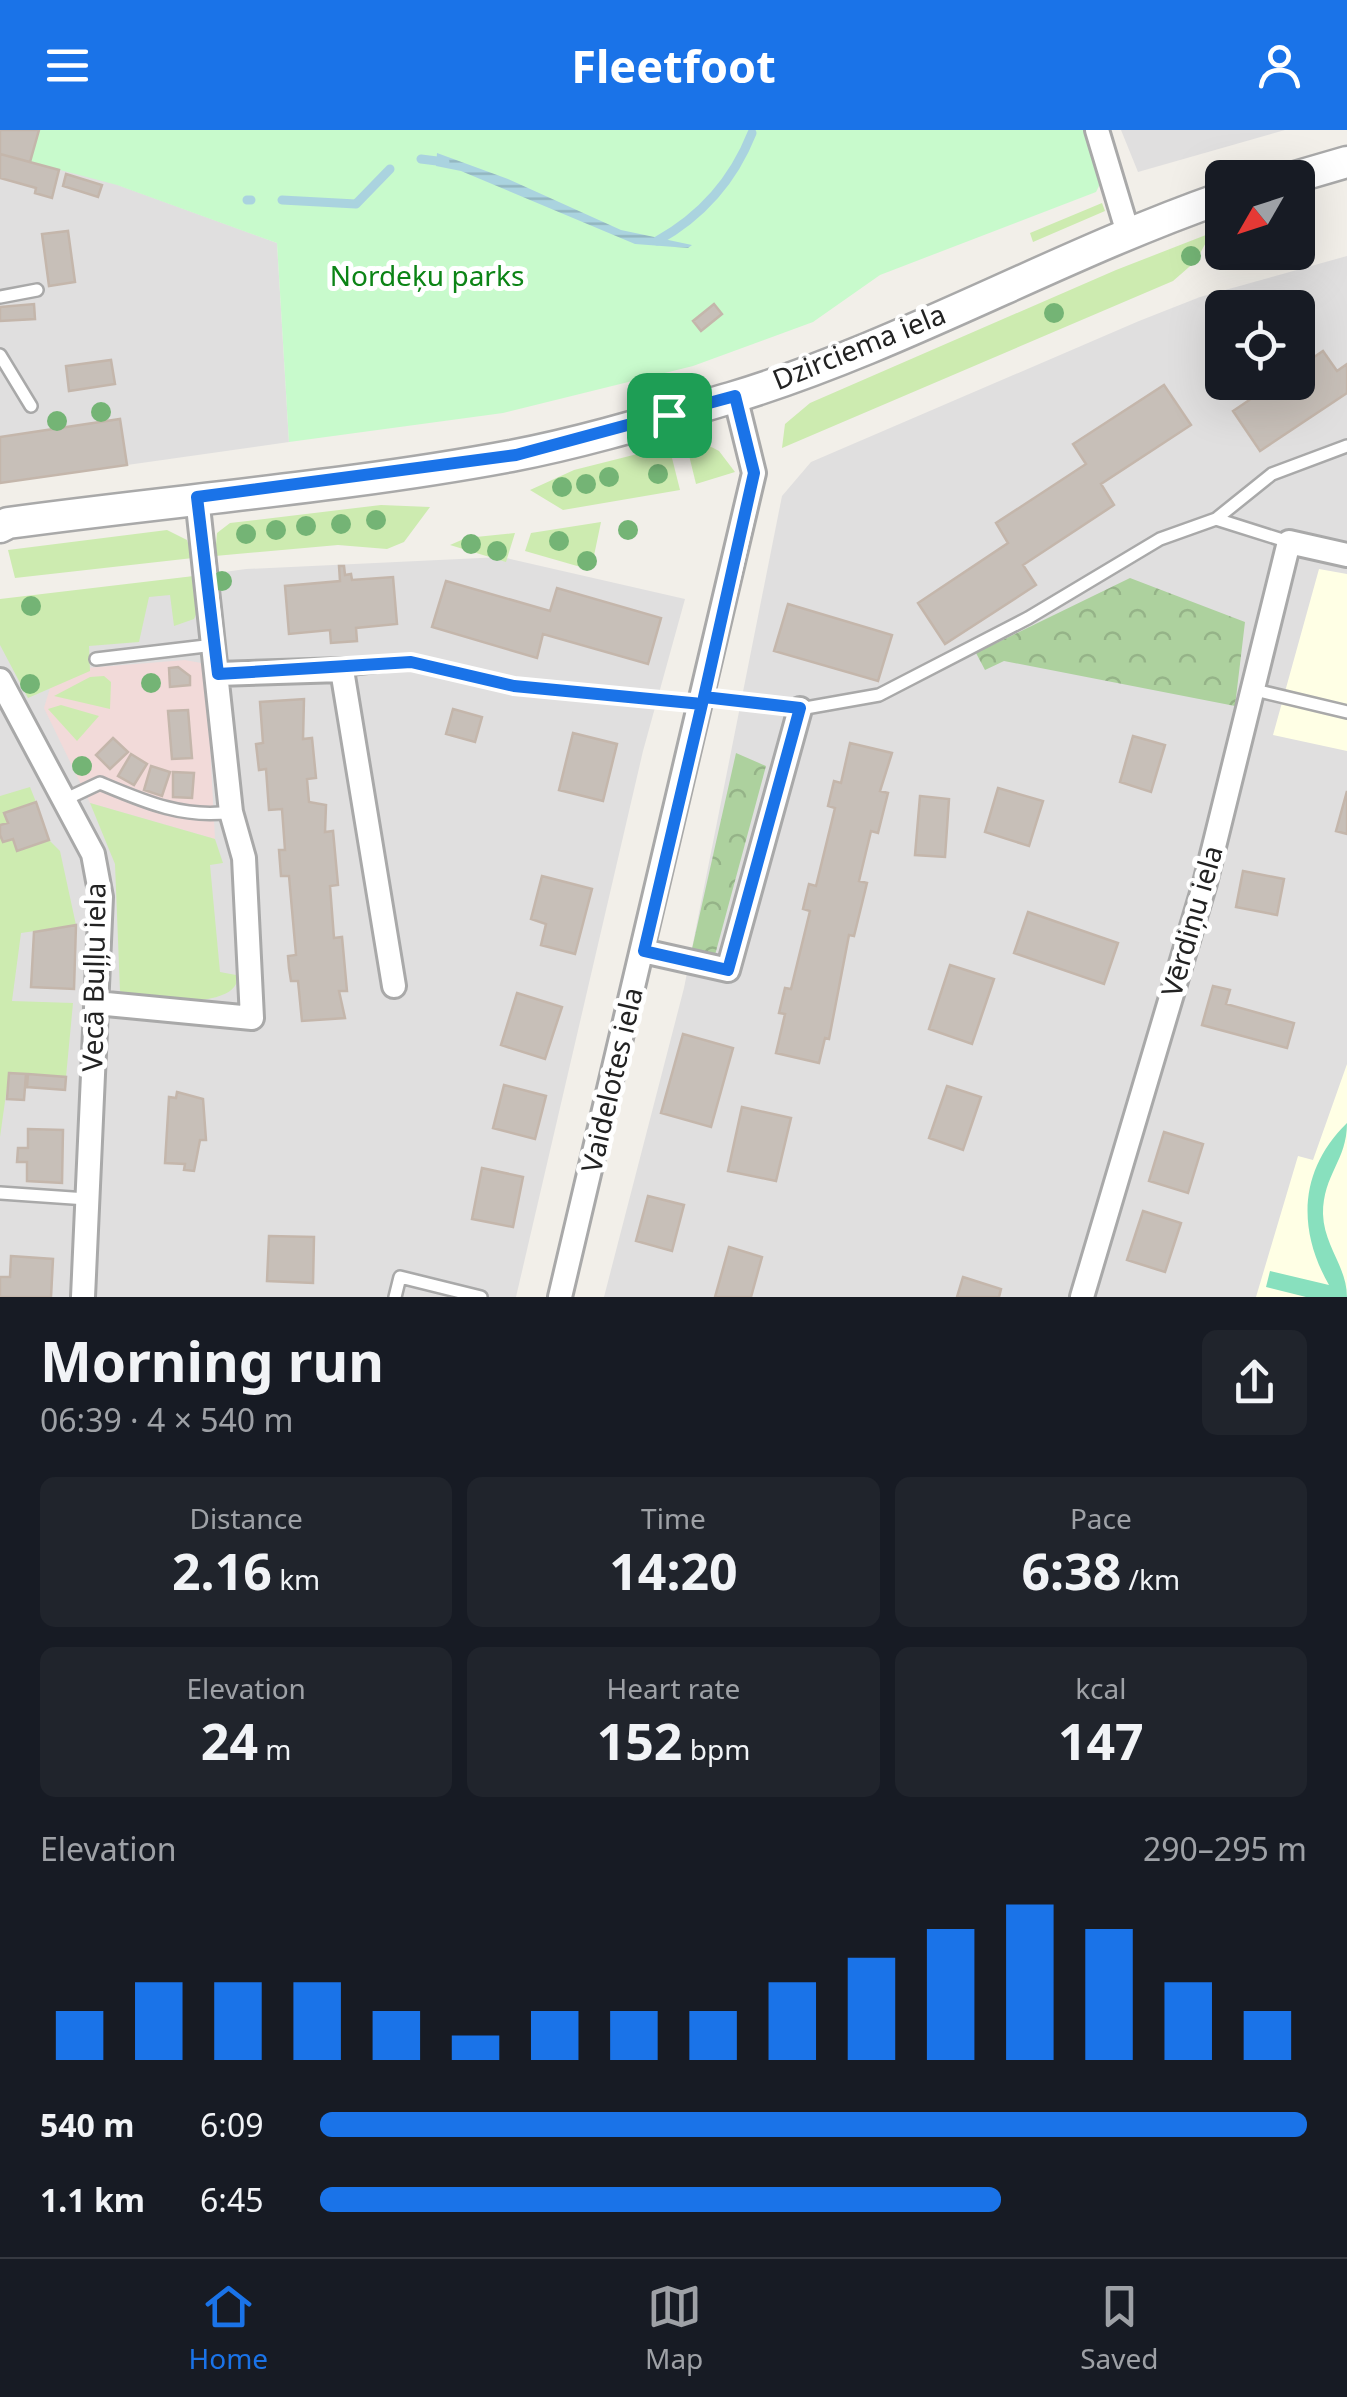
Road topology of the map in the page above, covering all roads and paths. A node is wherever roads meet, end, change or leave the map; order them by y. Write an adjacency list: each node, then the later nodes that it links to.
1 (1097, 130): 5 (street)
2 (1347, 162): 3 (street)
3 (1315, 171)
4 (1205, 204): 5 (street, Dzirciema iela)
5 (1128, 233): 9 (street, Dzirciema iela)
6 (36, 290): 7 (lane)
7 (0, 297)
8 (0, 355): 10 (lane)
9 (735, 396): 12 (street, Dzirciema iela); 23 (street, Vaidelotes iela)
10 (32, 406)
11 (1347, 446): 13 (lane)
12 (197, 497): 14 (street, Dzirciema iela); 17 (street)
13 (1216, 519): 15 (lane); 24 (lane)
14 (3, 523)
15 (1289, 542): 16 (street); 22 (street, Vērdiņu iela)
16 (1347, 555)
17 (214, 645): 18 (lane); 20 (street)
18 (96, 658)
19 (342, 670): 20 (street); 23 (lane); 29 (street)
20 (218, 674): 27 (street)
21 (0, 680): 26 (street, Vecā Buļļu iela)
22 (1255, 690): 25 (lane); 37 (street, Vērdiņu iela)
23 (703, 700): 24 (lane); 28 (street, Vaidelotes iela)
24 (800, 708): 28 (street)
25 (1347, 712)
26 (66, 798): 27 (lane); 30 (street, Vecā Buļļu iela)
27 (230, 812): 30 (street)
28 (644, 951): 36 (street, Vaidelotes iela)
29 (394, 986)
30 (96, 1003): 32 (street, Vecā Buļļu iela)
31 (0, 1194): 32 (lane)
32 (87, 1199): 33 (street, Vecā Buļļu iela)
33 (83, 1297)
34 (395, 1297): 35 (lane)
35 (481, 1297)
36 (560, 1297)
37 (1082, 1297)

